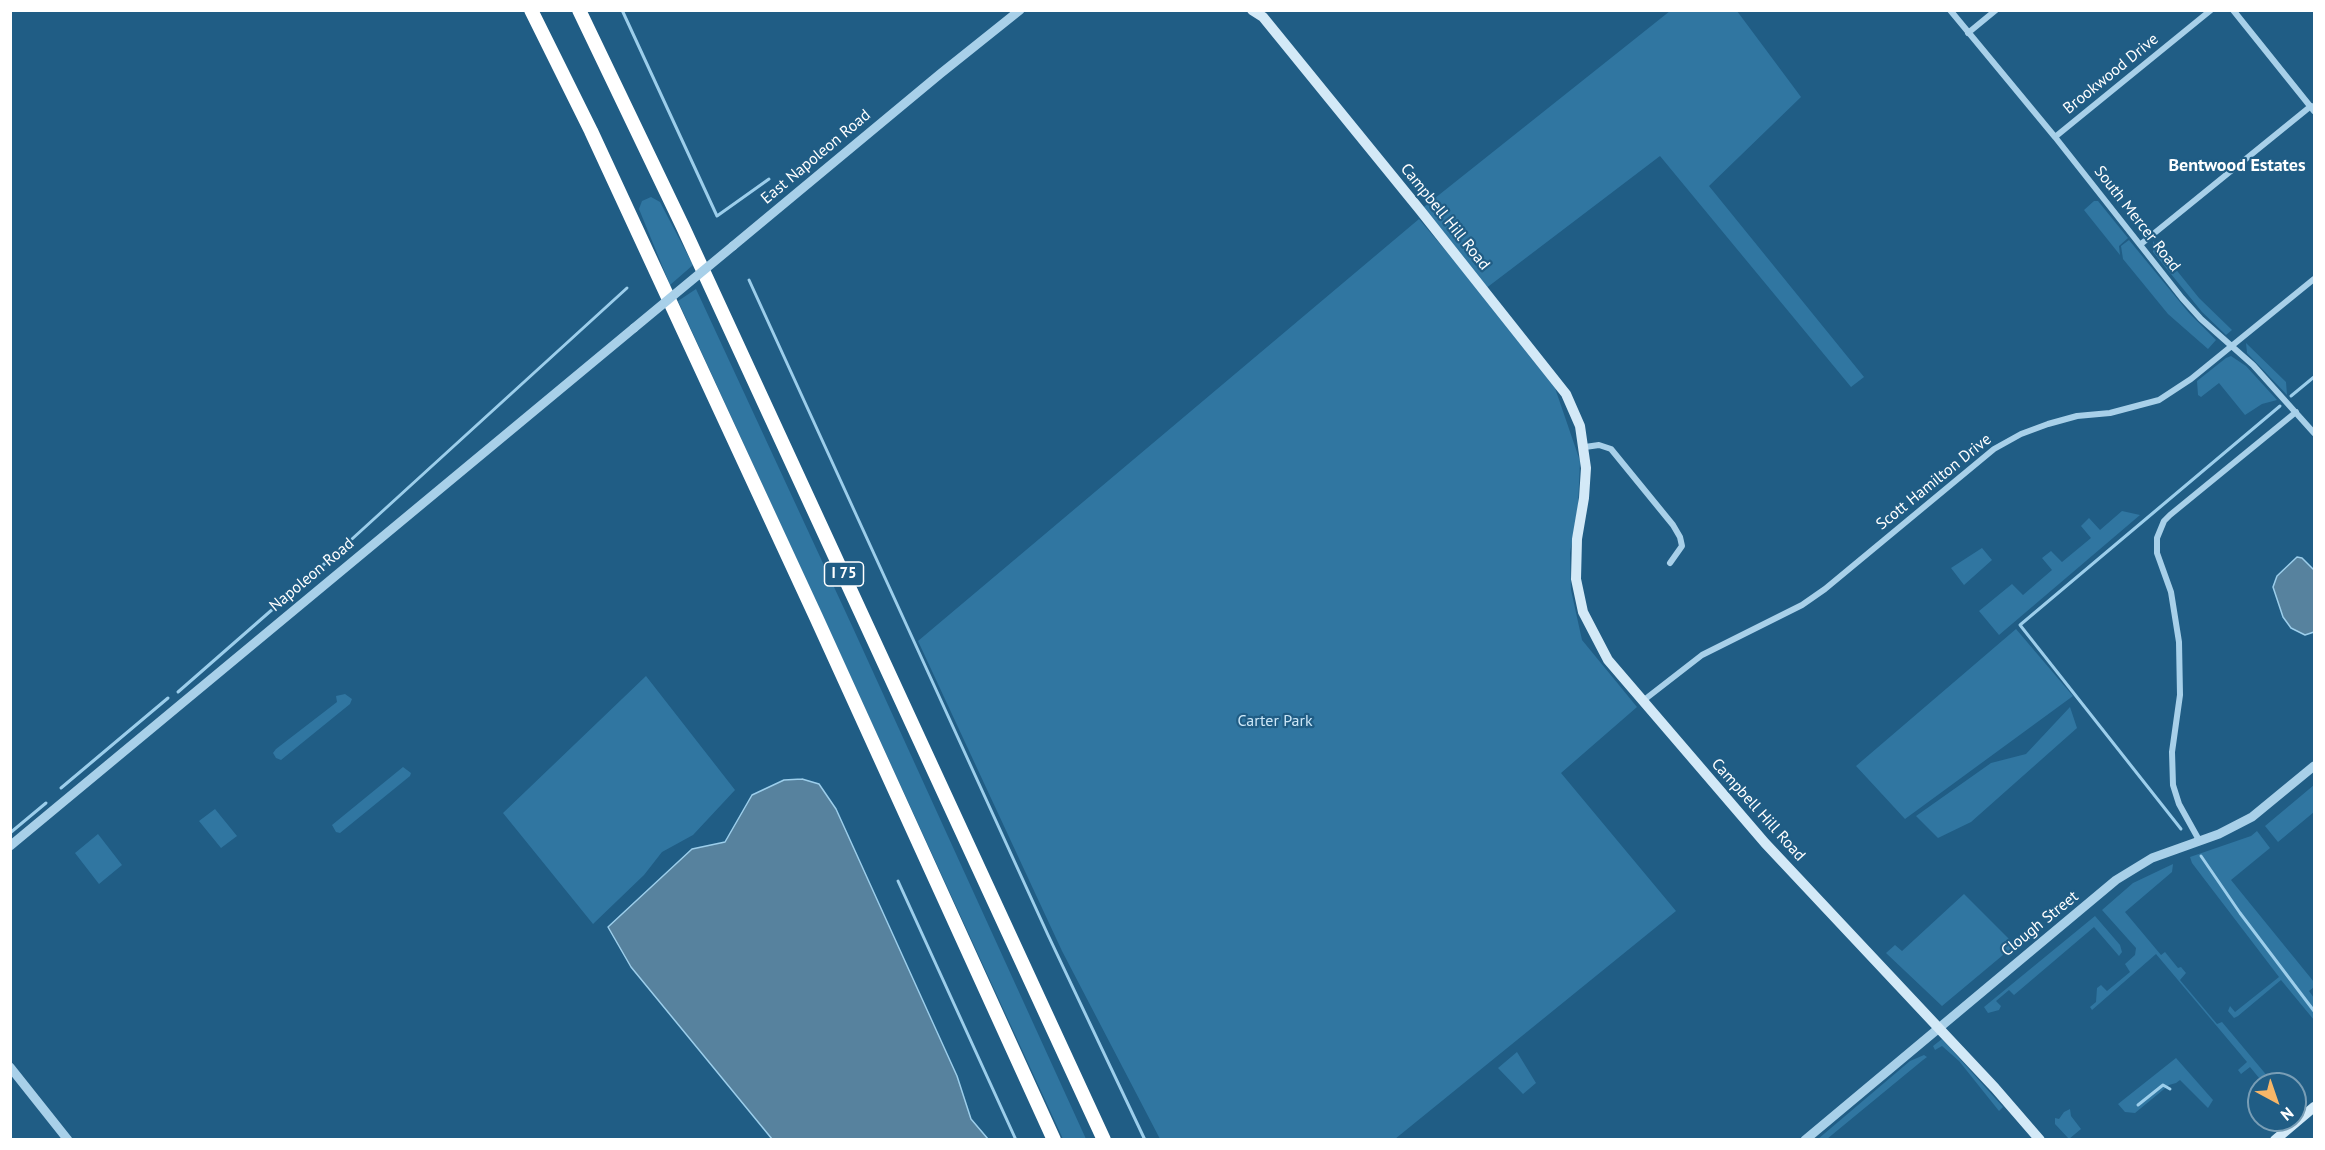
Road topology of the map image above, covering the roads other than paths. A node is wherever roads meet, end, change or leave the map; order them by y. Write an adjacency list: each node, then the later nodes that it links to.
1 (531, 10): 29 (highway, I 75)
2 (579, 10): 30 (highway, I 75)
3 (1020, 10): 15 (street, East Napoleon Road, bridge)
4 (1252, 10): 9 (main road, Campbell Hill Road)
5 (1950, 10): 10 (street, South Mercer Road)
6 (1996, 10): 10 (street)
7 (2211, 10): 12 (street, Brookwood Drive)
8 (2233, 10): 11 (street)
9 (1262, 14): 19 (main road, Campbell Hill Road)
10 (1968, 33): 12 (street, South Mercer Road)
11 (2313, 109): 13 (street)
12 (2055, 137): 13 (street, South Mercer Road)
13 (2141, 244): 16 (street, South Mercer Road)
14 (2314, 279): 16 (street, Scott Hamilton Drive)
15 (634, 328): 24 (street, Napoleon Road)
16 (2232, 346): 17 (street, South Mercer Road); 21 (street, Scott Hamilton Drive)
17 (2296, 412): 18 (street, South Mercer Road); 23 (street)
18 (2314, 433)
19 (1585, 447): 20 (street); 21 (main road, Campbell Hill Road)
20 (1670, 563)
21 (1644, 700): 25 (main road, Campbell Hill Road)
22 (2314, 766): 23 (street, Clough Street)
23 (2199, 840): 25 (street, Clough Street)
24 (10, 846)
25 (1939, 1027): 31 (street, Clough Street); 32 (main road, Campbell Hill Road)
26 (10, 1067): 28 (street)
27 (2314, 1107): 33 (main road)
28 (68, 1140)
29 (1054, 1140)
30 (1104, 1140)
31 (1804, 1140)
32 (2040, 1140)
33 (2275, 1140)

